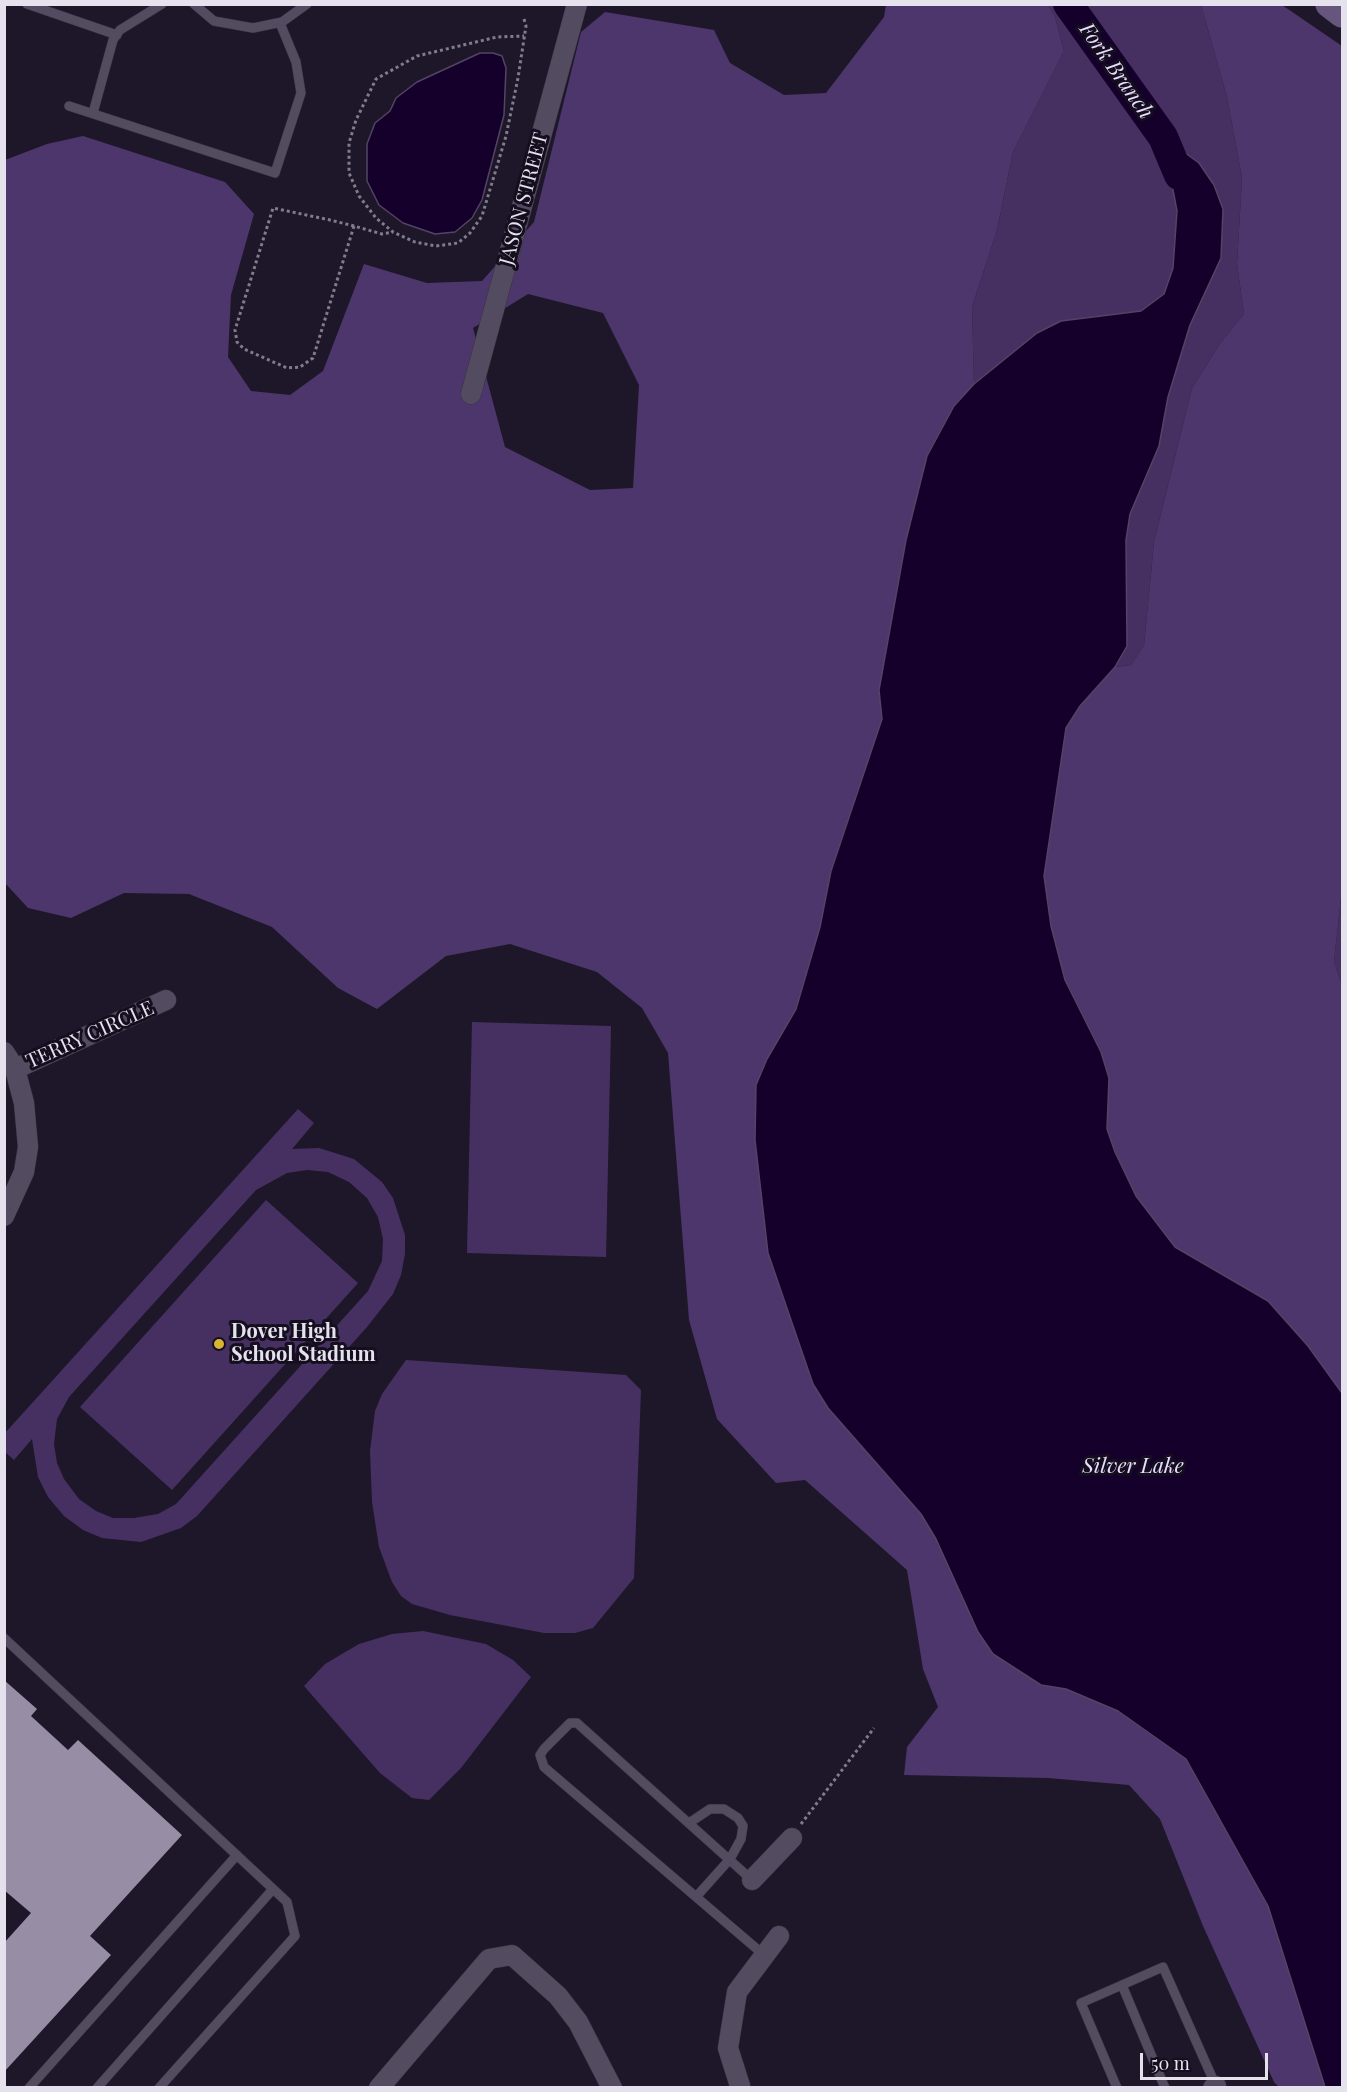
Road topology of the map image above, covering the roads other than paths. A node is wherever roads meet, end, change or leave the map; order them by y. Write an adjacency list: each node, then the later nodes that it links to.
1 (27, 4): 9 (lane)
2 (162, 4): 9 (lane)
3 (194, 4): 8 (lane)
4 (307, 4): 8 (lane)
5 (577, 4): 12 (street, JASON STREET)
6 (1329, 4): 7 (street)
7 (1342, 14)
8 (280, 23): 11 (lane)
9 (117, 35): 11 (lane)
10 (69, 106): 11 (lane)
11 (93, 113)
12 (471, 394)
13 (166, 1000): 15 (street, TERRY CIRCLE)
14 (4, 1052): 15 (street)
15 (15, 1070): 16 (street)
16 (4, 1216)
17 (4, 1638): 20 (lane)
18 (689, 1823): 21 (lane); 21 (lane); 24 (lane)
19 (792, 1838): 22 (street)
20 (237, 1855): 23 (lane); 30 (lane)
21 (729, 1859): 22 (lane); 24 (lane)
22 (752, 1880)
23 (273, 1888): 31 (lane); 32 (lane)
24 (696, 1897): 26 (lane)
25 (779, 1936): 26 (street)
26 (764, 1955): 28 (street)
27 (1122, 1985): 29 (lane); 35 (lane); 36 (lane)
28 (739, 2087)
29 (1214, 2087)
30 (29, 2088)
31 (97, 2088)
32 (159, 2088)
33 (379, 2088): 34 (street)
34 (612, 2088)
35 (1117, 2088)
36 (1165, 2088)

